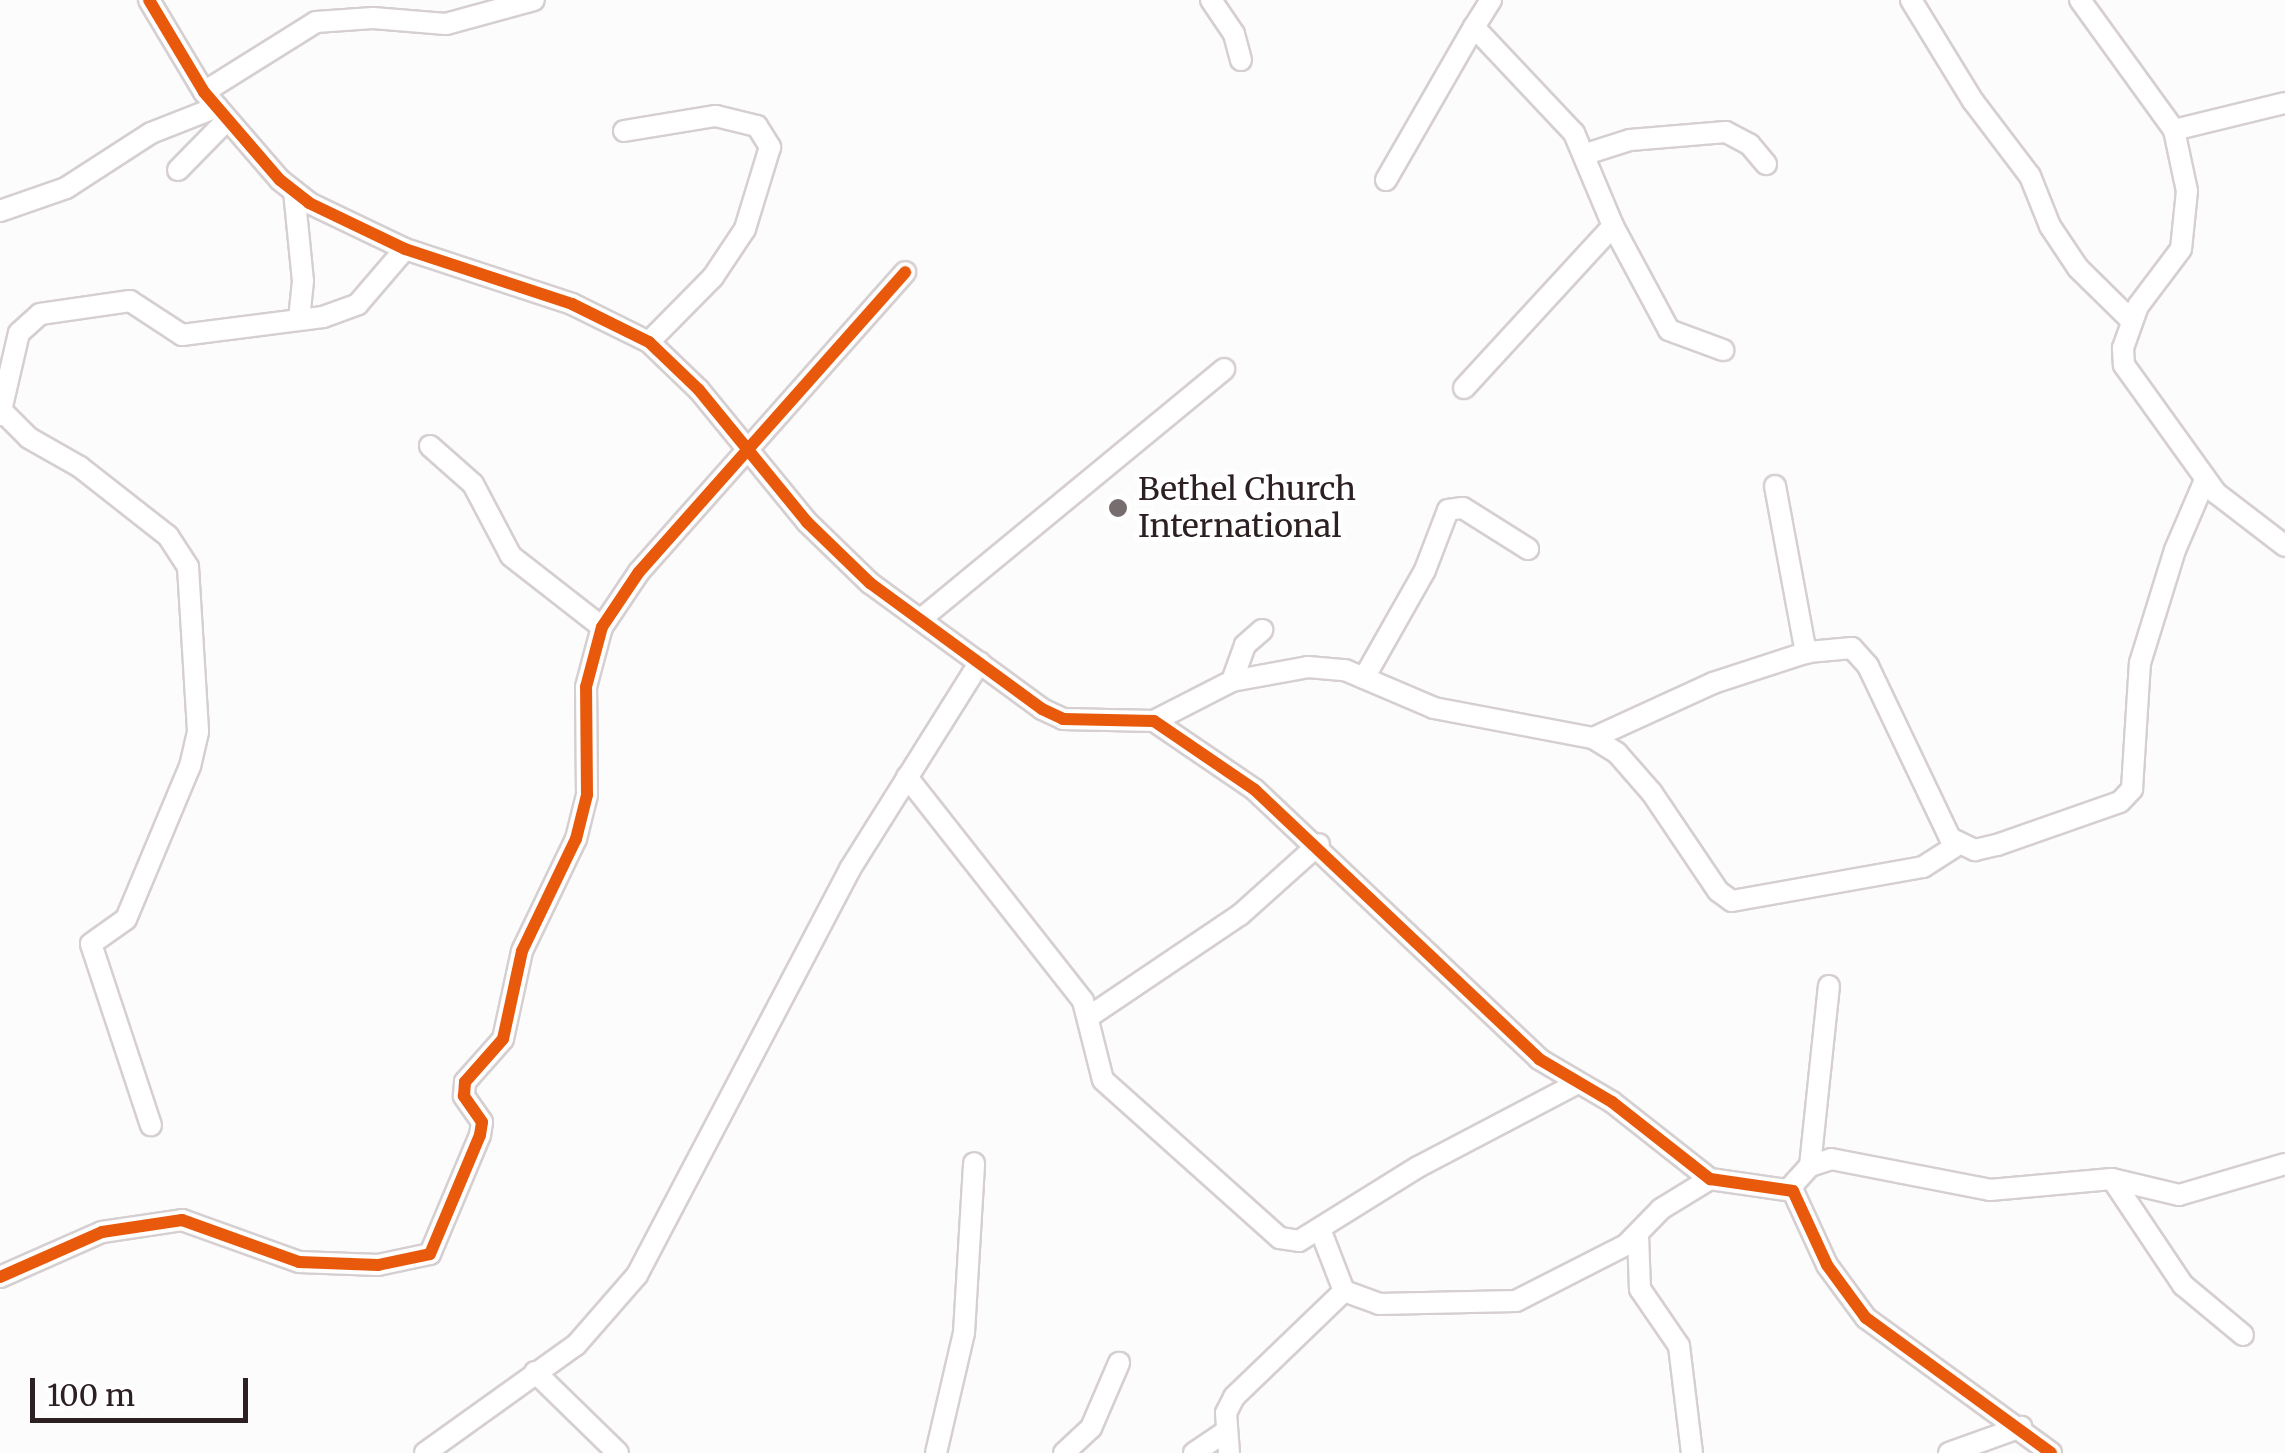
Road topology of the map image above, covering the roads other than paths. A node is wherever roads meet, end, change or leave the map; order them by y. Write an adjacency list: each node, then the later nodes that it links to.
1 (149, 0): 11 (street)
2 (534, 0): 7 (street)
3 (1210, 0): 9 (street)
4 (1491, 0): 8 (street)
5 (1911, 0): 24 (street)
6 (2080, 0): 12 (street)
7 (371, 9): 11 (street)
8 (1474, 27): 14 (street); 17 (street)
9 (1241, 60)
10 (2285, 103): 12 (street)
11 (216, 106): 16 (street); 18 (street); 19 (street)
12 (2174, 130): 24 (street)
13 (624, 132): 25 (street)
14 (1586, 154): 15 (street); 20 (street)
15 (1766, 164)
16 (178, 170)
17 (1386, 180)
18 (294, 191): 21 (street); 23 (street)
19 (0, 211)
20 (1613, 226): 26 (street); 28 (street)
21 (405, 248): 23 (street); 25 (street)
22 (905, 272): 31 (street)
23 (299, 320): 29 (street)
24 (2132, 321): 32 (street)
25 (650, 342): 31 (street)
26 (1724, 350)
27 (1224, 368): 36 (street)
28 (1464, 388)
29 (1, 412): 51 (street)
30 (430, 446): 37 (street)
31 (747, 453): 36 (street); 37 (street)
32 (2205, 480): 34 (street); 47 (street)
33 (1775, 486): 39 (street)
34 (2285, 546)
35 (1528, 549): 41 (street)
36 (922, 619): 40 (street)
37 (602, 628): 60 (street)
38 (1262, 630): 42 (street)
39 (1806, 653): 44 (street); 47 (street)
40 (980, 662): 43 (street); 45 (street)
41 (1364, 678): 42 (street); 44 (street)
42 (1232, 681): 43 (street)
43 (1154, 721): 46 (street)
44 (1593, 738): 47 (street)
45 (907, 778): 49 (street); 64 (street)
46 (1318, 844): 49 (street); 50 (street)
47 (1959, 844)
48 (1830, 986): 54 (street)
49 (1090, 1016): 58 (street)
50 (1576, 1084): 55 (street); 58 (street)
51 (151, 1124)
52 (974, 1163): 69 (street)
53 (2285, 1164): 56 (street)
54 (1810, 1166): 56 (street); 57 (street)
55 (1710, 1179): 57 (street); 59 (street)
56 (2112, 1179): 62 (street)
57 (1790, 1189): 65 (street)
58 (1320, 1229): 61 (street)
59 (1638, 1235): 61 (street); 73 (street)
60 (0, 1277)
61 (1344, 1291): 66 (street)
62 (2243, 1335)
63 (1119, 1364): 70 (street)
64 (535, 1372): 67 (street); 68 (street)
65 (2021, 1426): 74 (street); 75 (street)
66 (1225, 1432): 71 (street); 72 (street)
67 (424, 1453)
68 (618, 1453)
69 (936, 1453)
70 (1064, 1453)
71 (1194, 1453)
72 (1228, 1453)
73 (1692, 1453)
74 (1949, 1453)
75 (2051, 1453)

